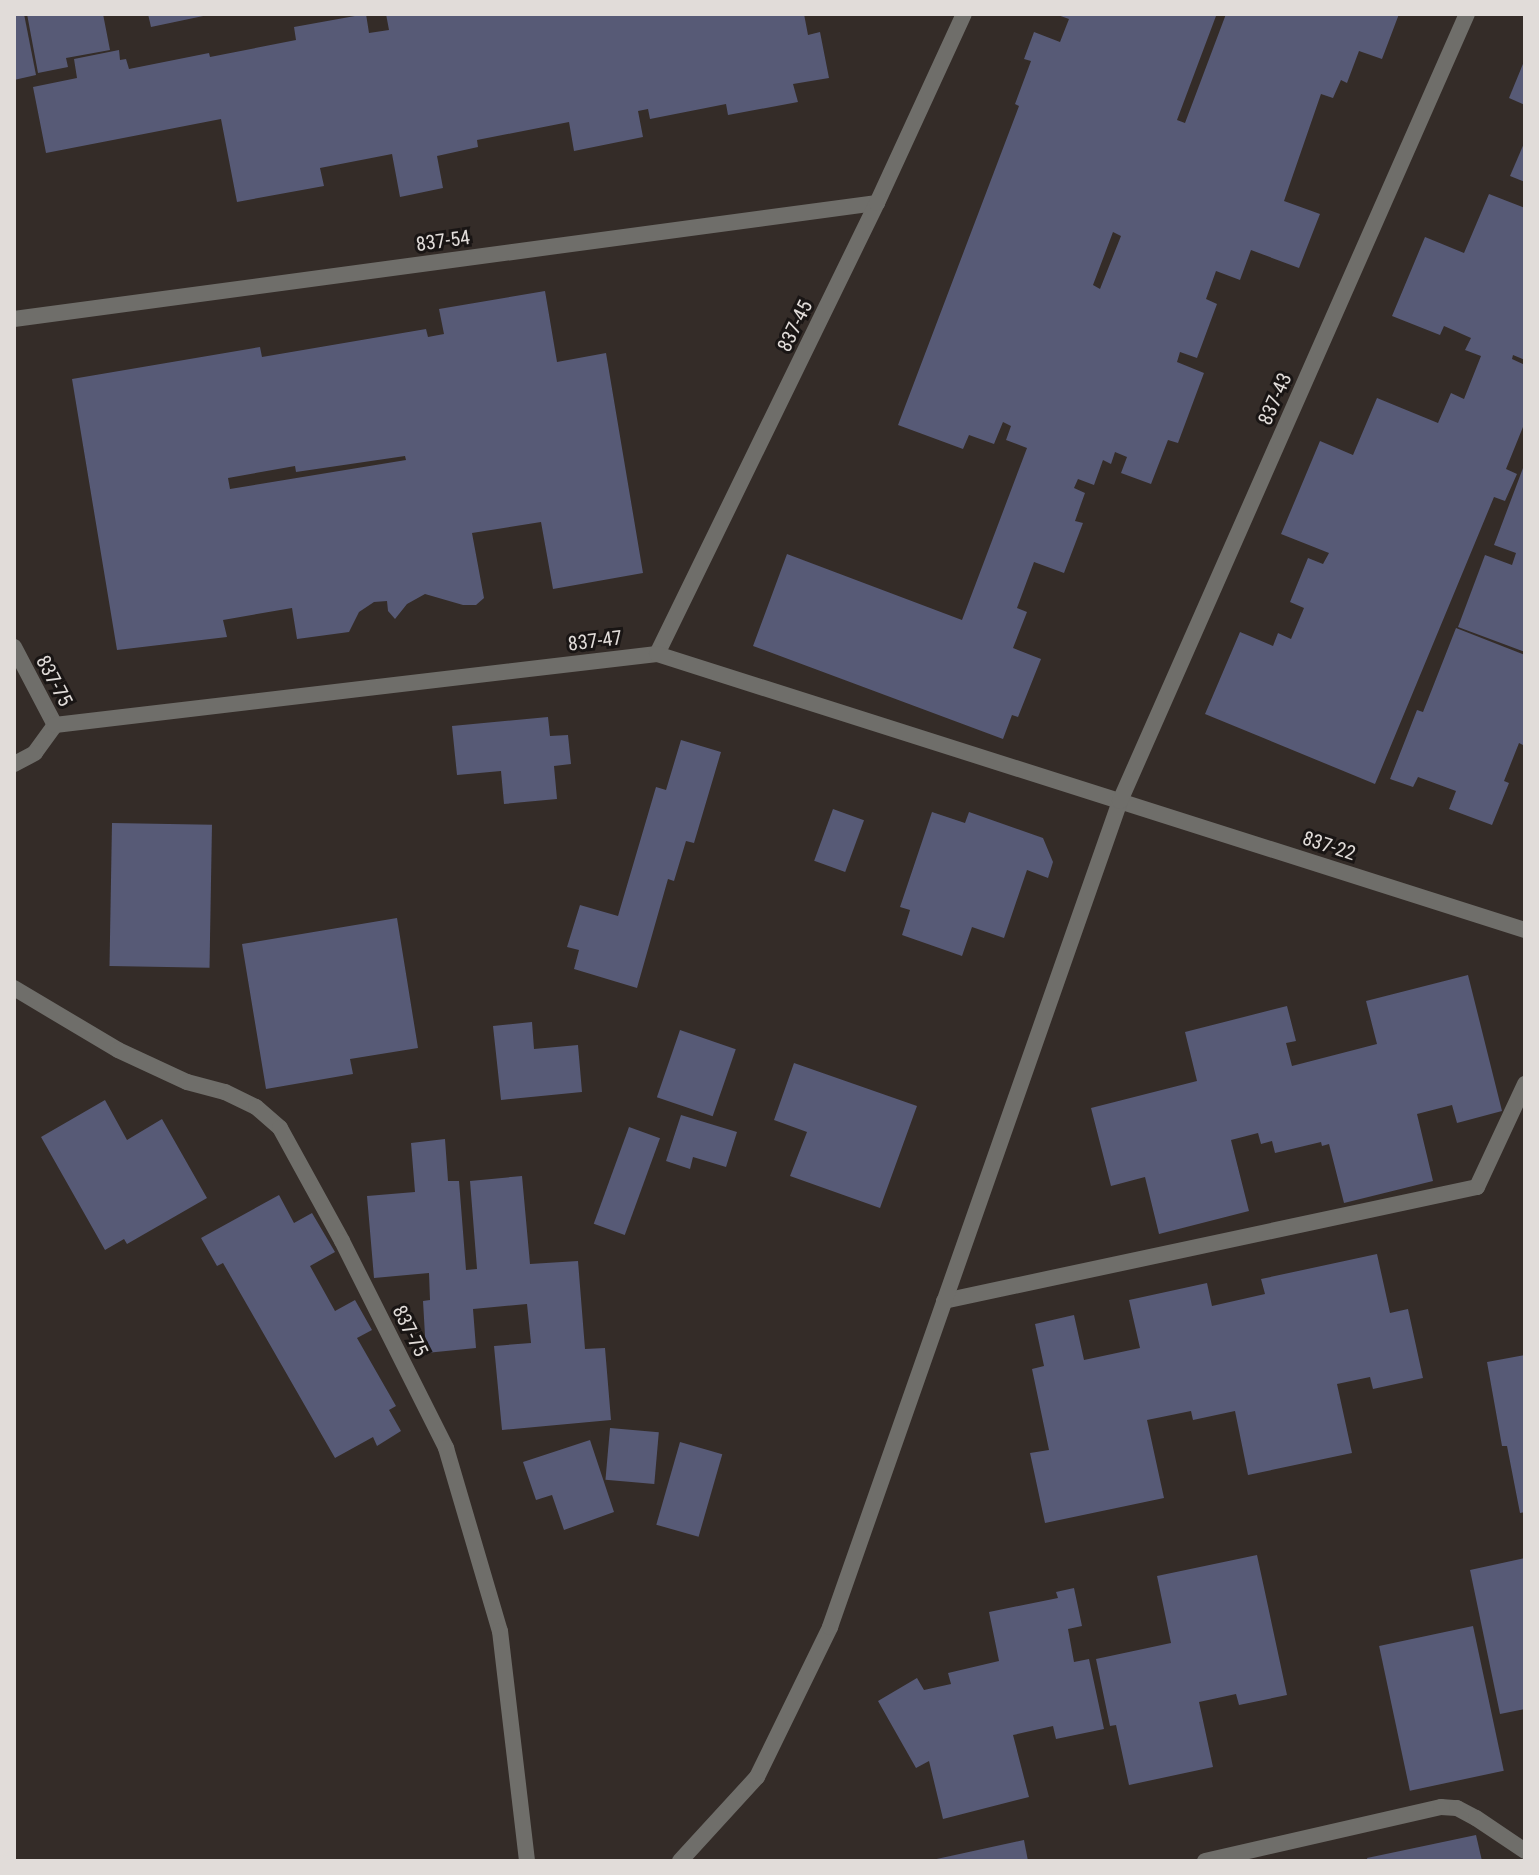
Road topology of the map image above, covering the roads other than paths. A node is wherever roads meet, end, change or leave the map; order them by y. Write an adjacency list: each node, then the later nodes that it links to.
1 (964, 14): 3 (street, 837-45)
2 (1467, 14): 9 (street, 837-43)
3 (877, 203): 4 (street, 837-54); 6 (street, 837-45)
4 (14, 319)
5 (14, 647): 7 (street, 837-75)
6 (657, 654): 7 (street, 837-47); 9 (street, 837-47)
7 (55, 725): 8 (street, 837-75)
8 (14, 764)
9 (1120, 801): 10 (street, 837-22); 13 (street, 837-43)
10 (1525, 930)
11 (14, 988): 15 (street, 837-75)
12 (1525, 1084): 13 (street)
13 (944, 1301): 16 (street, 837-43)
14 (1524, 1855): 17 (street)
15 (527, 1861)
16 (680, 1861)
17 (1205, 1861)

